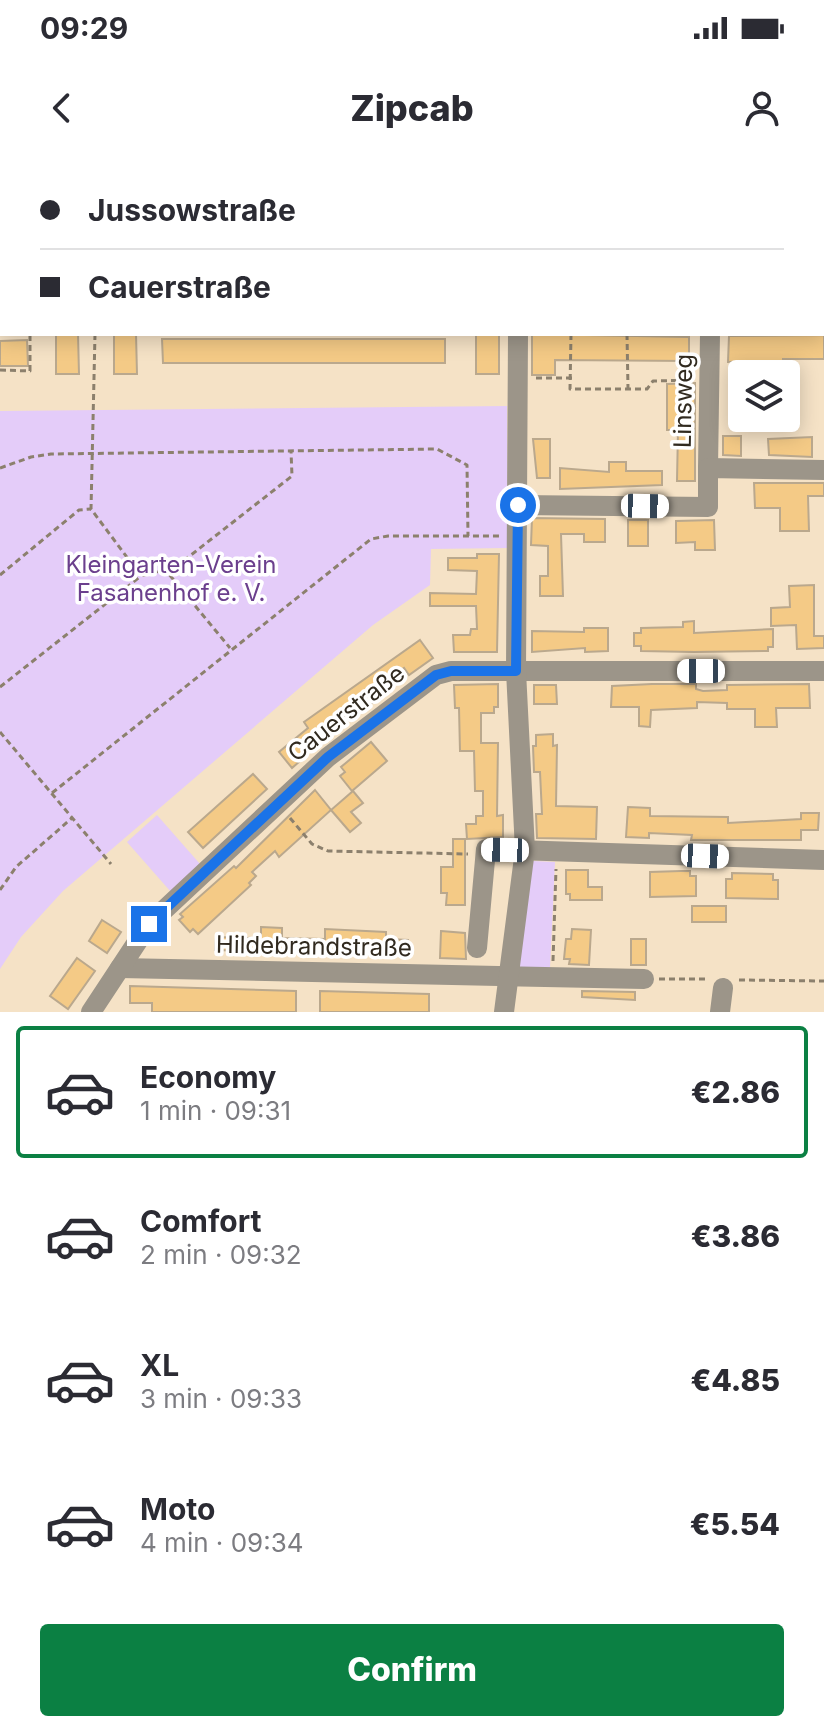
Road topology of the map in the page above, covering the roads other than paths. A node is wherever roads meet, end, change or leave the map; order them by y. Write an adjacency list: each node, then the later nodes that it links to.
1 (518, 336): 5 (street)
2 (710, 336): 3 (street, Linsweg)
3 (708, 468): 4 (street); 5 (street, Linsweg)
4 (824, 470)
5 (518, 505): 6 (street)
6 (516, 671): 7 (street, Cauerstraße); 8 (street); 11 (street, Cauerstraße)
7 (824, 671)
8 (525, 850): 9 (street); 10 (street); 12 (street)
9 (824, 860)
10 (477, 948)
11 (120, 968): 12 (street, Hildebrandstraße); 15 (street, Cauerstraße)
12 (507, 977): 13 (street, Hildebrandstraße); 16 (street)
13 (644, 979)
14 (723, 988): 17 (street)
15 (91, 1012)
16 (504, 1012)
17 (720, 1012)

